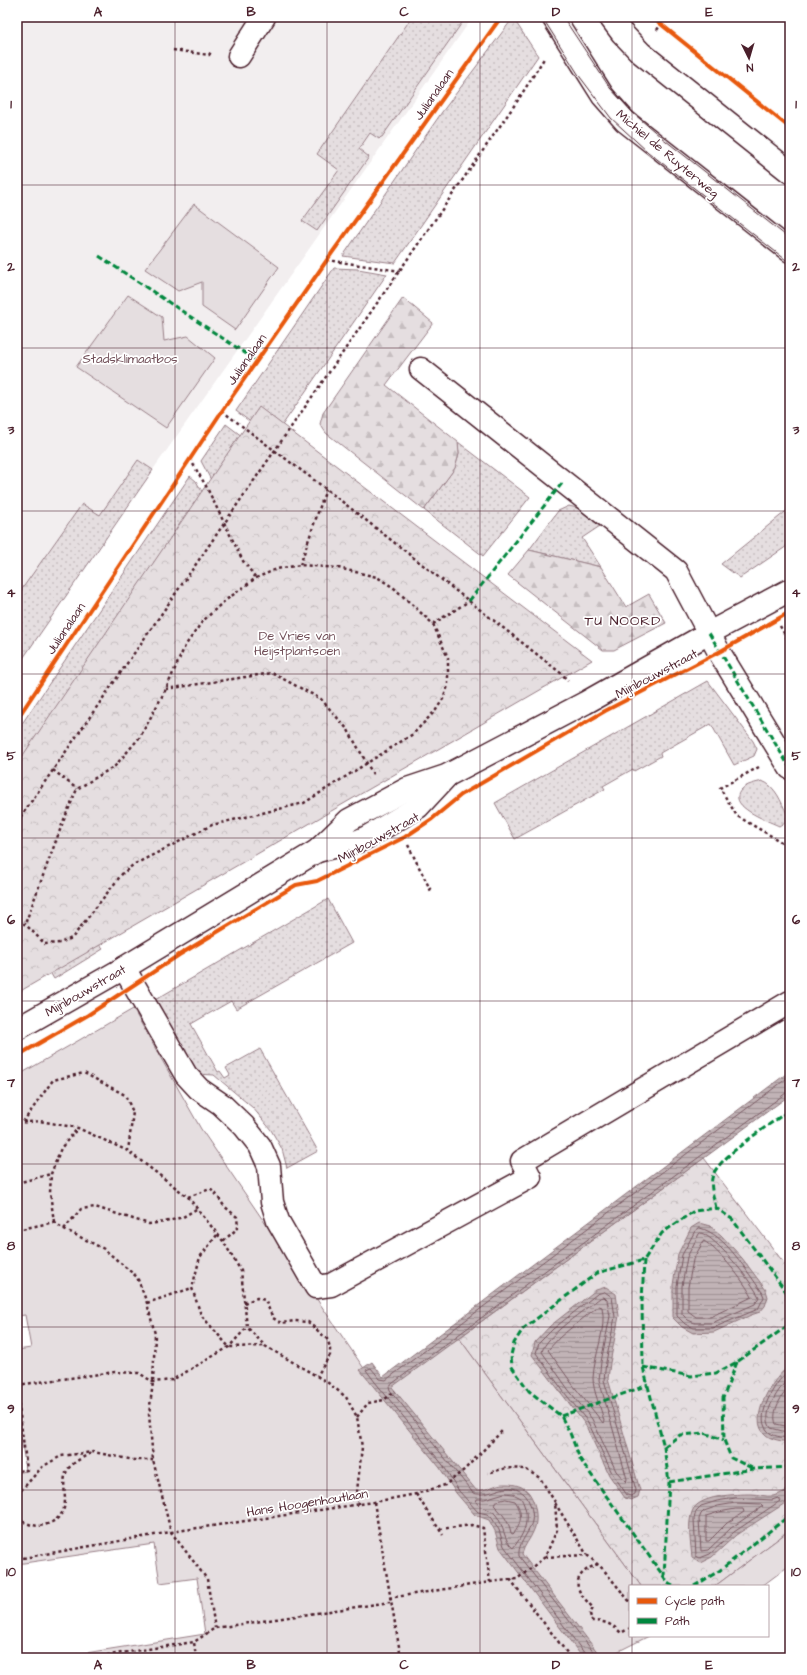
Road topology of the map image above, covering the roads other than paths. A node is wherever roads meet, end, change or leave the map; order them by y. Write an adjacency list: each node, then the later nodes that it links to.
1 (264, 17): 4 (main road)
2 (553, 17): 6 (main road, Michiel de Ruyterweg)
3 (610, 17): 5 (main road)
4 (239, 56)
5 (790, 172)
6 (790, 251)
7 (421, 369): 9 (main road)
8 (790, 590): 9 (main road, Mijnbouwstraat)
9 (709, 633): 10 (main road); 11 (main road, Mijnbouwstraat)
10 (786, 761)
11 (446, 776): 12 (main road, Mijnbouwstraat); 12 (main road, Mijnbouwstraat)
12 (318, 851): 13 (main road, Mijnbouwstraat)
13 (124, 968): 14 (main road); 15 (main road, Mijnbouwstraat)
14 (790, 1002)
15 (17, 1029)

